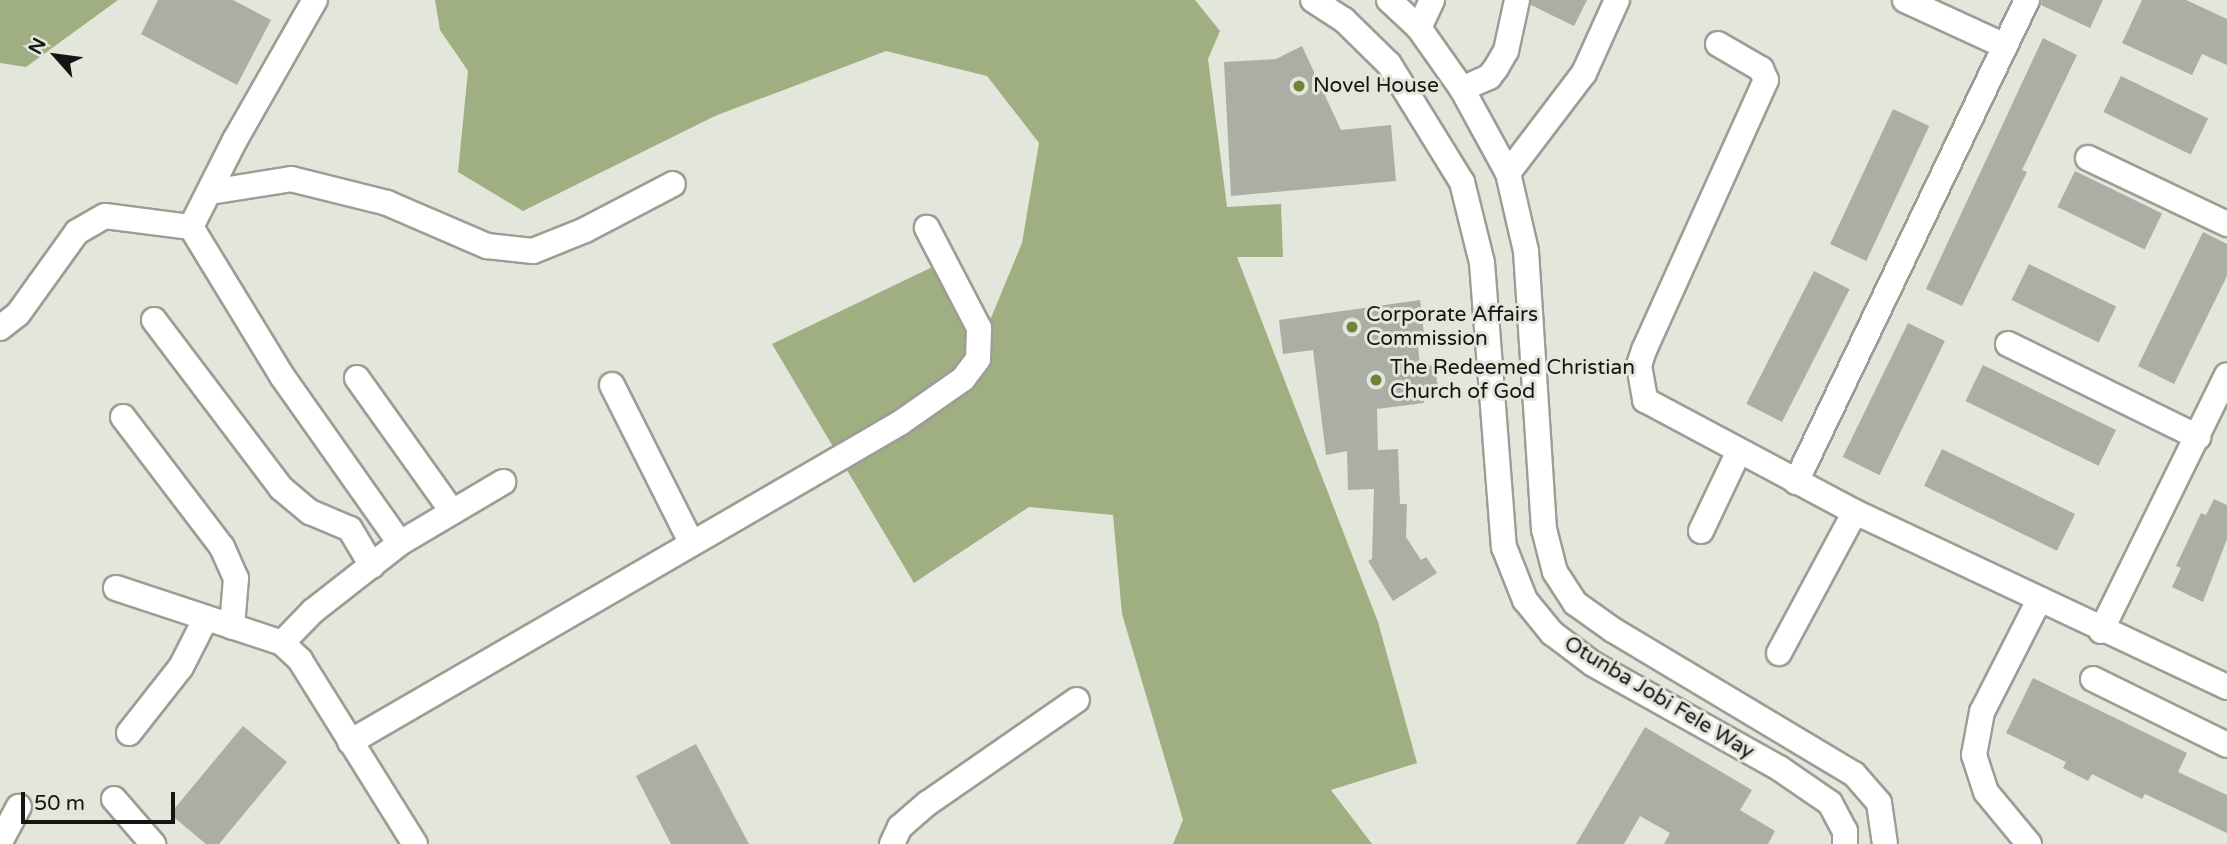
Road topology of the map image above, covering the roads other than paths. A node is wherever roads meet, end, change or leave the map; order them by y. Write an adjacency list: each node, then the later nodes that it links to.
1 (315, 0): 16 (street)
2 (1313, 0): 48 (street, Otunba Jobi Fele Way)
3 (1389, 0): 9 (street, Otunba Jobi Fele Way)
4 (1432, 0): 9 (street)
5 (1517, 0): 12 (street)
6 (1617, 0): 14 (street)
7 (1905, 0): 11 (street)
8 (2027, 0): 11 (street)
9 (1419, 28): 12 (street, Otunba Jobi Fele Way)
10 (1718, 44): 28 (street)
11 (2005, 46): 30 (street)
12 (1462, 89): 14 (street, Otunba Jobi Fele Way)
13 (2088, 158): 17 (street)
14 (1508, 173): 44 (street, Otunba Jobi Fele Way)
15 (673, 184): 16 (street)
16 (210, 192): 18 (street)
17 (2227, 224)
18 (191, 227): 21 (street); 35 (street)
19 (927, 228): 34 (street)
20 (154, 320): 36 (street)
21 (0, 328)
22 (2008, 344): 27 (street)
23 (2227, 375): 27 (street)
24 (357, 378): 31 (street)
25 (612, 385): 34 (street)
26 (122, 417): 40 (street)
27 (2198, 437): 41 (street)
28 (1738, 453): 30 (street); 33 (street)
29 (503, 482): 31 (street)
30 (1796, 482): 32 (street)
31 (451, 510): 35 (street)
32 (1855, 512): 38 (street); 43 (street)
33 (1701, 531)
34 (691, 542): 50 (street)
35 (400, 543): 36 (street)
36 (372, 566): 42 (street)
37 (116, 589): 39 (street)
38 (2039, 600): 41 (street); 60 (street)
39 (205, 618): 40 (street); 49 (street)
40 (232, 626): 42 (street)
41 (2101, 631): 46 (street)
42 (282, 643): 50 (street)
43 (1779, 653)
44 (1682, 669): 48 (street); 59 (street, Otunba Jobi Fele Way)
45 (2093, 679): 51 (street)
46 (2227, 687)
47 (1077, 700): 57 (street)
48 (1664, 702): 58 (street, Otunba Jobi Fele Way)
49 (130, 733)
50 (350, 742): 56 (street)
51 (2227, 745)
52 (114, 799): 55 (street)
53 (19, 807): 54 (street)
54 (0, 842)
55 (153, 844)
56 (415, 844)
57 (892, 844)
58 (1845, 844)
59 (1885, 844)
60 (2029, 844)

